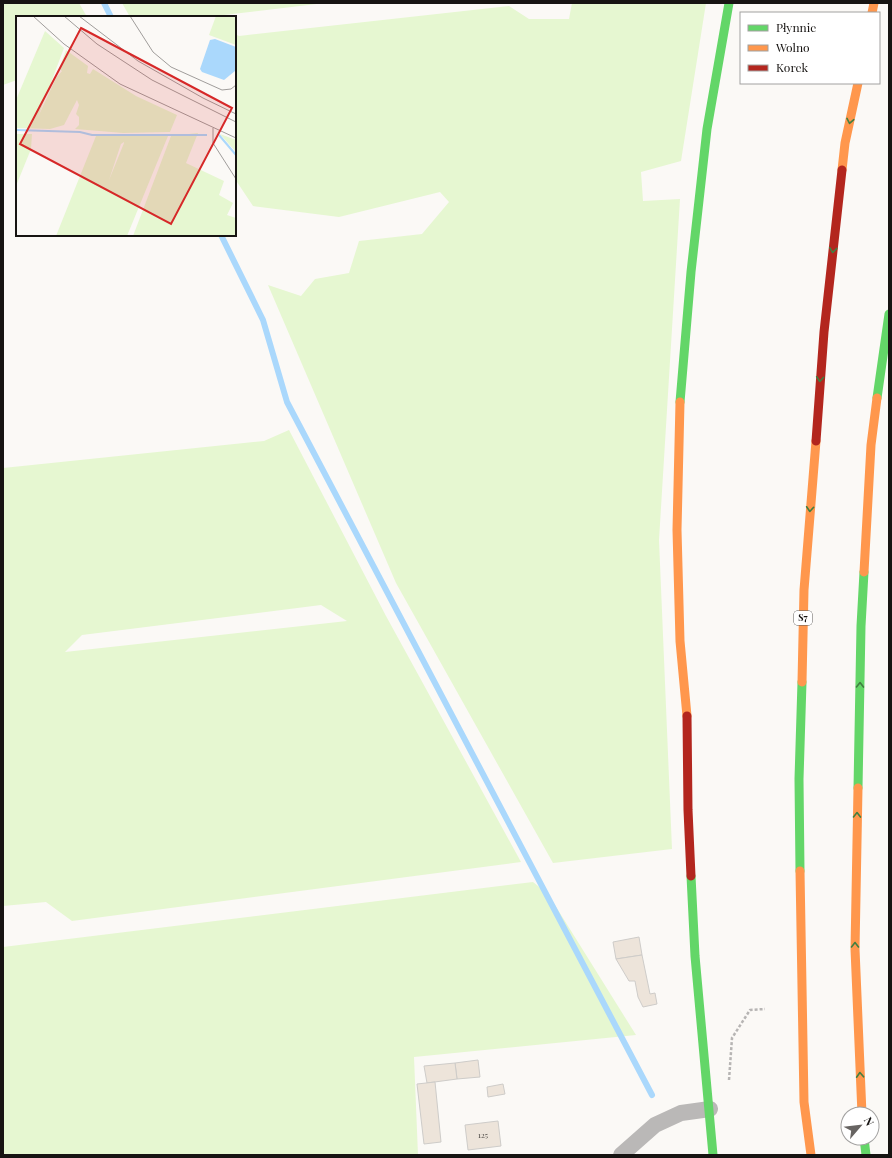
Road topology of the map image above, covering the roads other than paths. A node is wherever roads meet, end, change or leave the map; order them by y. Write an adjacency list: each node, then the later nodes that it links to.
1 (729, 3): 5 (main road)
2 (858, 84): 8 (main road, S7, one-way to 8)
3 (889, 314): 4 (main road, one-way to 3)
4 (862, 1106)
5 (710, 1109): 6 (street); 7 (main road)
6 (621, 1155)
7 (713, 1155)
8 (811, 1155)

